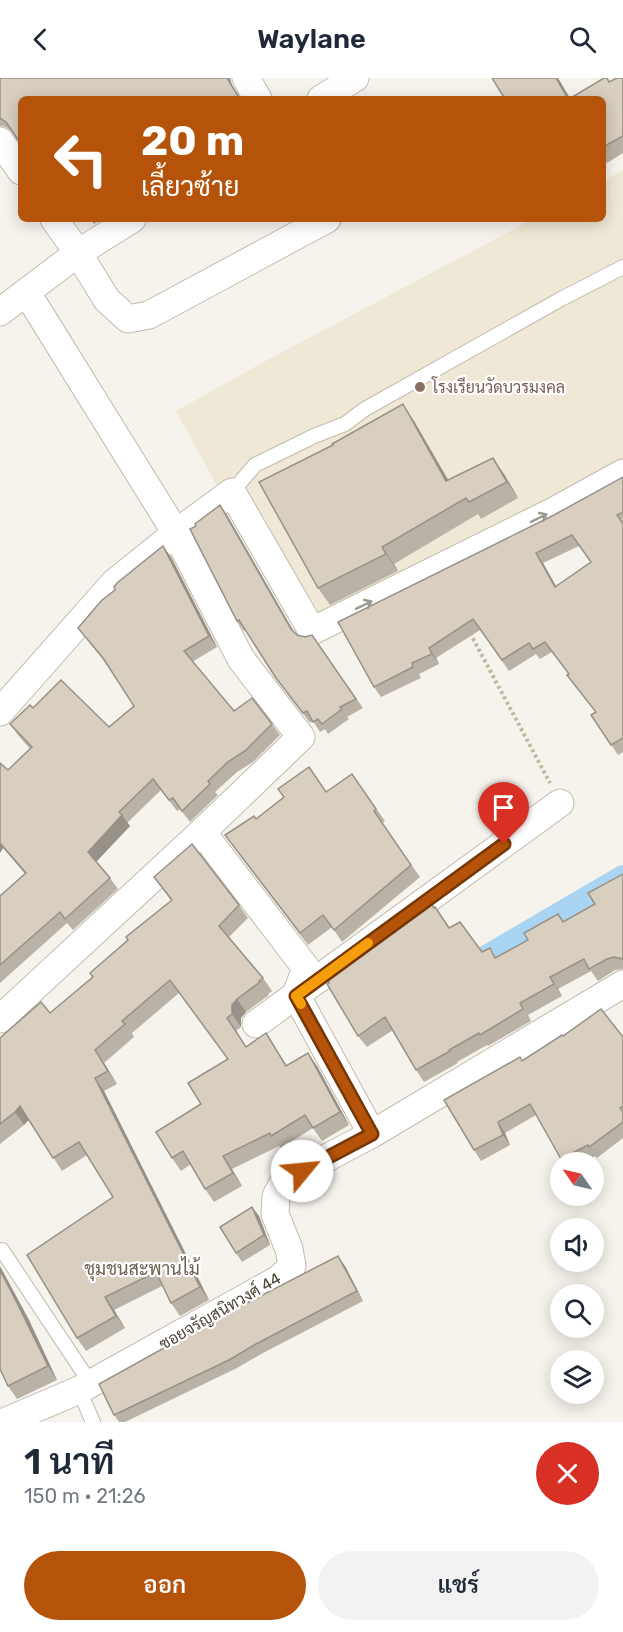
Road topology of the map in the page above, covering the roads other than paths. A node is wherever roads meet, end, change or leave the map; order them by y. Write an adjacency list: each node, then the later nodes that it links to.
1 (246, 78): 3 (street)
2 (355, 78): 4 (street)
3 (256, 96)
4 (326, 96)
5 (0, 141): 6 (street)
6 (18, 167)
7 (56, 222): 10 (street)
8 (127, 222): 10 (street)
9 (321, 222): 10 (street)
10 (78, 253): 12 (street)
11 (623, 267): 15 (lane)
12 (27, 293): 13 (street); 16 (street)
13 (0, 312)
14 (623, 473): 15 (street, one-way to 14)
15 (232, 492): 16 (street)
16 (176, 533): 17 (street); 19 (street)
17 (0, 712)
18 (560, 803): 21 (street)
19 (202, 832): 21 (street); 22 (street)
20 (623, 984): 24 (street, ซอยจรัญสนิทวงศ์ 44)
21 (296, 996): 23 (street); 24 (street)
22 (0, 1019)
23 (256, 1024)
24 (372, 1134): 26 (street, ซอยจรัญสนิทวงศ์ 44)
25 (2, 1250): 26 (lane)
26 (85, 1387): 27 (street, ซอยจรัญสนิทวงศ์ 44); 28 (lane)
27 (4, 1422)
28 (93, 1422)

